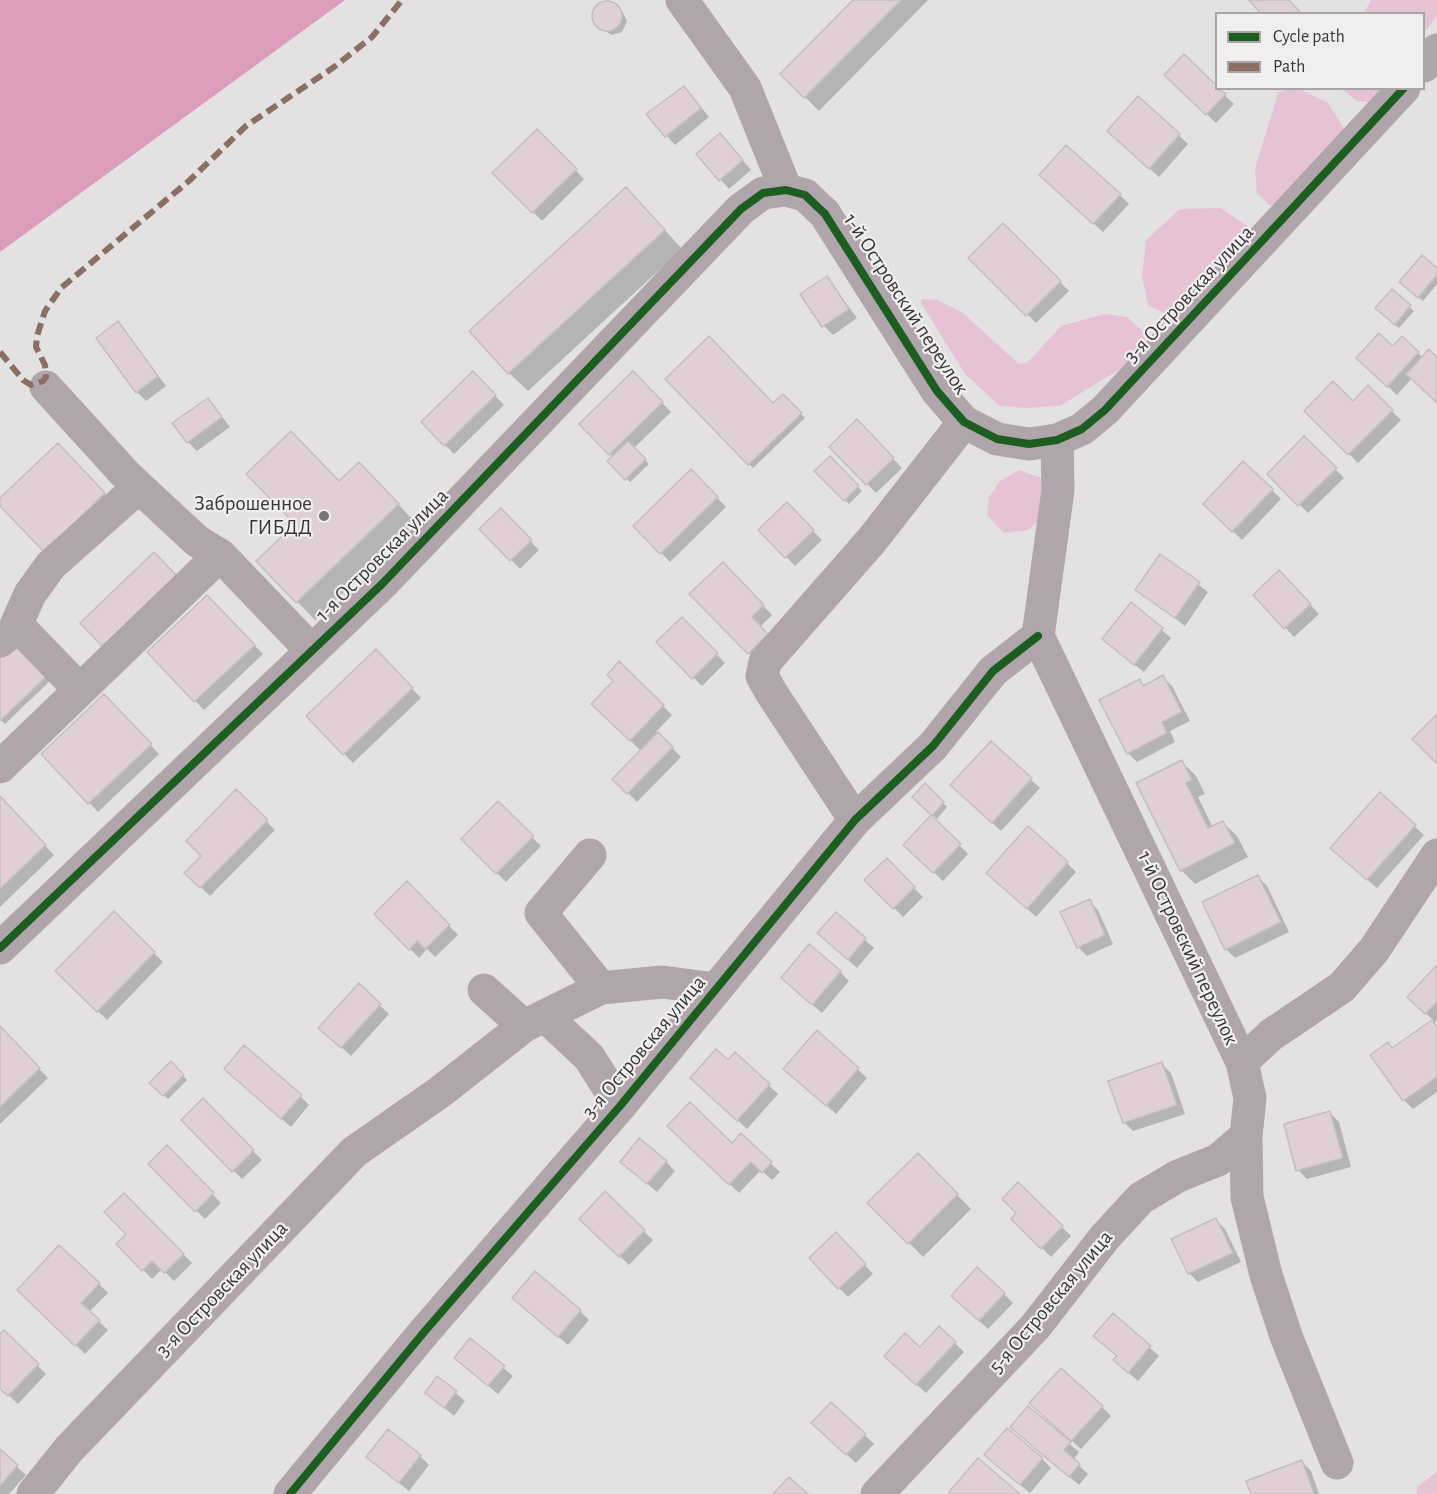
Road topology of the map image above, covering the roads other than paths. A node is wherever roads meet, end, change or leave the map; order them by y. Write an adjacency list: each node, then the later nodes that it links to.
1 (682, 0): 5 (street)
2 (1437, 50): 3 (street)
3 (1425, 65)
4 (1402, 90): 8 (street, 3-я Островская улица)
5 (786, 190): 7 (street, 1-й Островский переулок); 13 (street, 1-я Островская улица)
6 (46, 387): 9 (street)
7 (964, 422): 8 (street, 3-я Островская улица); 16 (street)
8 (1058, 440): 12 (street)
9 (139, 487): 10 (street); 11 (street)
10 (220, 555): 13 (street); 14 (street)
11 (9, 633): 14 (street)
12 (1038, 636): 16 (street, 3-я Островская улица); 24 (street, 1-й Островский переулок)
13 (312, 651): 19 (street, 1-я Островская улица)
14 (80, 690): 15 (street)
15 (4, 754)
16 (855, 820): 21 (street, 3-я Островская улица)
17 (590, 855): 20 (street)
18 (1437, 855): 24 (street)
19 (0, 948)
20 (602, 988): 21 (street, 3-я Островская улица); 23 (street, 3-я Островская улица)
21 (716, 989): 25 (street, 3-я Островская улица)
22 (484, 990): 23 (street)
23 (535, 1021): 25 (street); 28 (street, 3-я Островская улица)
24 (1242, 1062): 26 (street, 1-й Островский переулок)
25 (620, 1106): 29 (street, 3-я Островская улица)
26 (1245, 1136): 27 (street, 1-й Островский переулок); 30 (street, 5-я Островская улица)
27 (1337, 1464)
28 (33, 1494)
29 (290, 1494)
30 (877, 1494)

